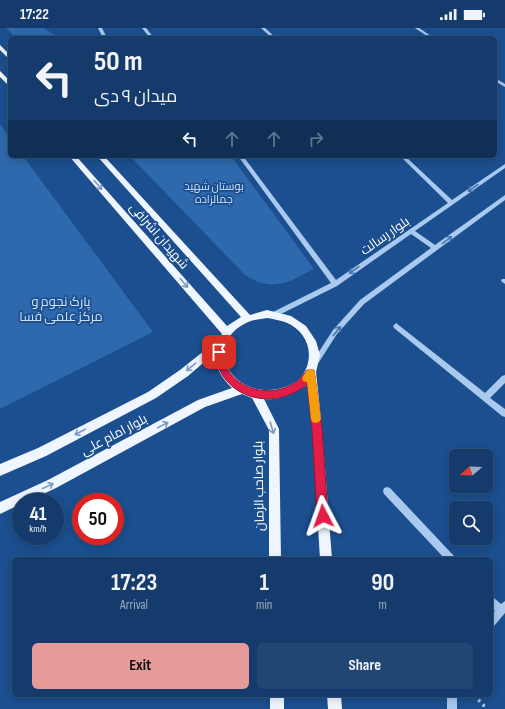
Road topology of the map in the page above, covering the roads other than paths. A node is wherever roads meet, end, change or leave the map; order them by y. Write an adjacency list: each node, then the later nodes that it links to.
1 (144, 28): 4 (street)
2 (263, 28): 5 (street)
3 (417, 28): 6 (street)
4 (150, 36)
5 (272, 36)
6 (429, 36)
7 (0, 47): 8 (main road)
8 (8, 56)
9 (0, 73): 10 (main road)
10 (8, 83)
11 (74, 158): 24 (main road, شهیدان اشرافی, one-way to 24)
12 (102, 158): 22 (main road, شهیدان اشرافی)
13 (241, 158): 20 (street)
14 (404, 158): 17 (street)
15 (505, 166): 17 (street, بلوار رسالت, one-way to 17)
16 (505, 197): 19 (street, one-way to 16)
17 (452, 202): 18 (street, بلوار رسالت)
18 (411, 231): 19 (street); 20 (street, بلوار رسالت, one-way to 20)
19 (435, 248): 25 (street, one-way to 19)
20 (335, 284): 21 (street, بلوار رسالت)
21 (272, 315): 22 (main road); 25 (main road)
22 (247, 318): 24 (main road)
23 (396, 326): 29 (street)
24 (224, 337): 27 (main road); 31 (main road, بلوار امام علی, one-way to 31)
25 (313, 368): 28 (main road); 35 (main road)
26 (505, 378): 29 (street)
27 (242, 389): 28 (main road); 33 (main road, بلوار امام علی, one-way to 27)
28 (255, 393): 34 (main road, بلوار صاحب الزمان, one-way to 34)
29 (485, 398): 30 (street)
30 (505, 414)
31 (0, 470)
32 (387, 491): 36 (street)
33 (0, 508)
34 (275, 557)
35 (326, 557)
36 (449, 557)
37 (493, 602): 38 (street)
38 (503, 608): 39 (street)
39 (493, 620)
40 (277, 697): 43 (main road)
41 (334, 697): 44 (main road)
42 (452, 697): 45 (street)
43 (277, 709)
44 (335, 709)
45 (452, 709)

